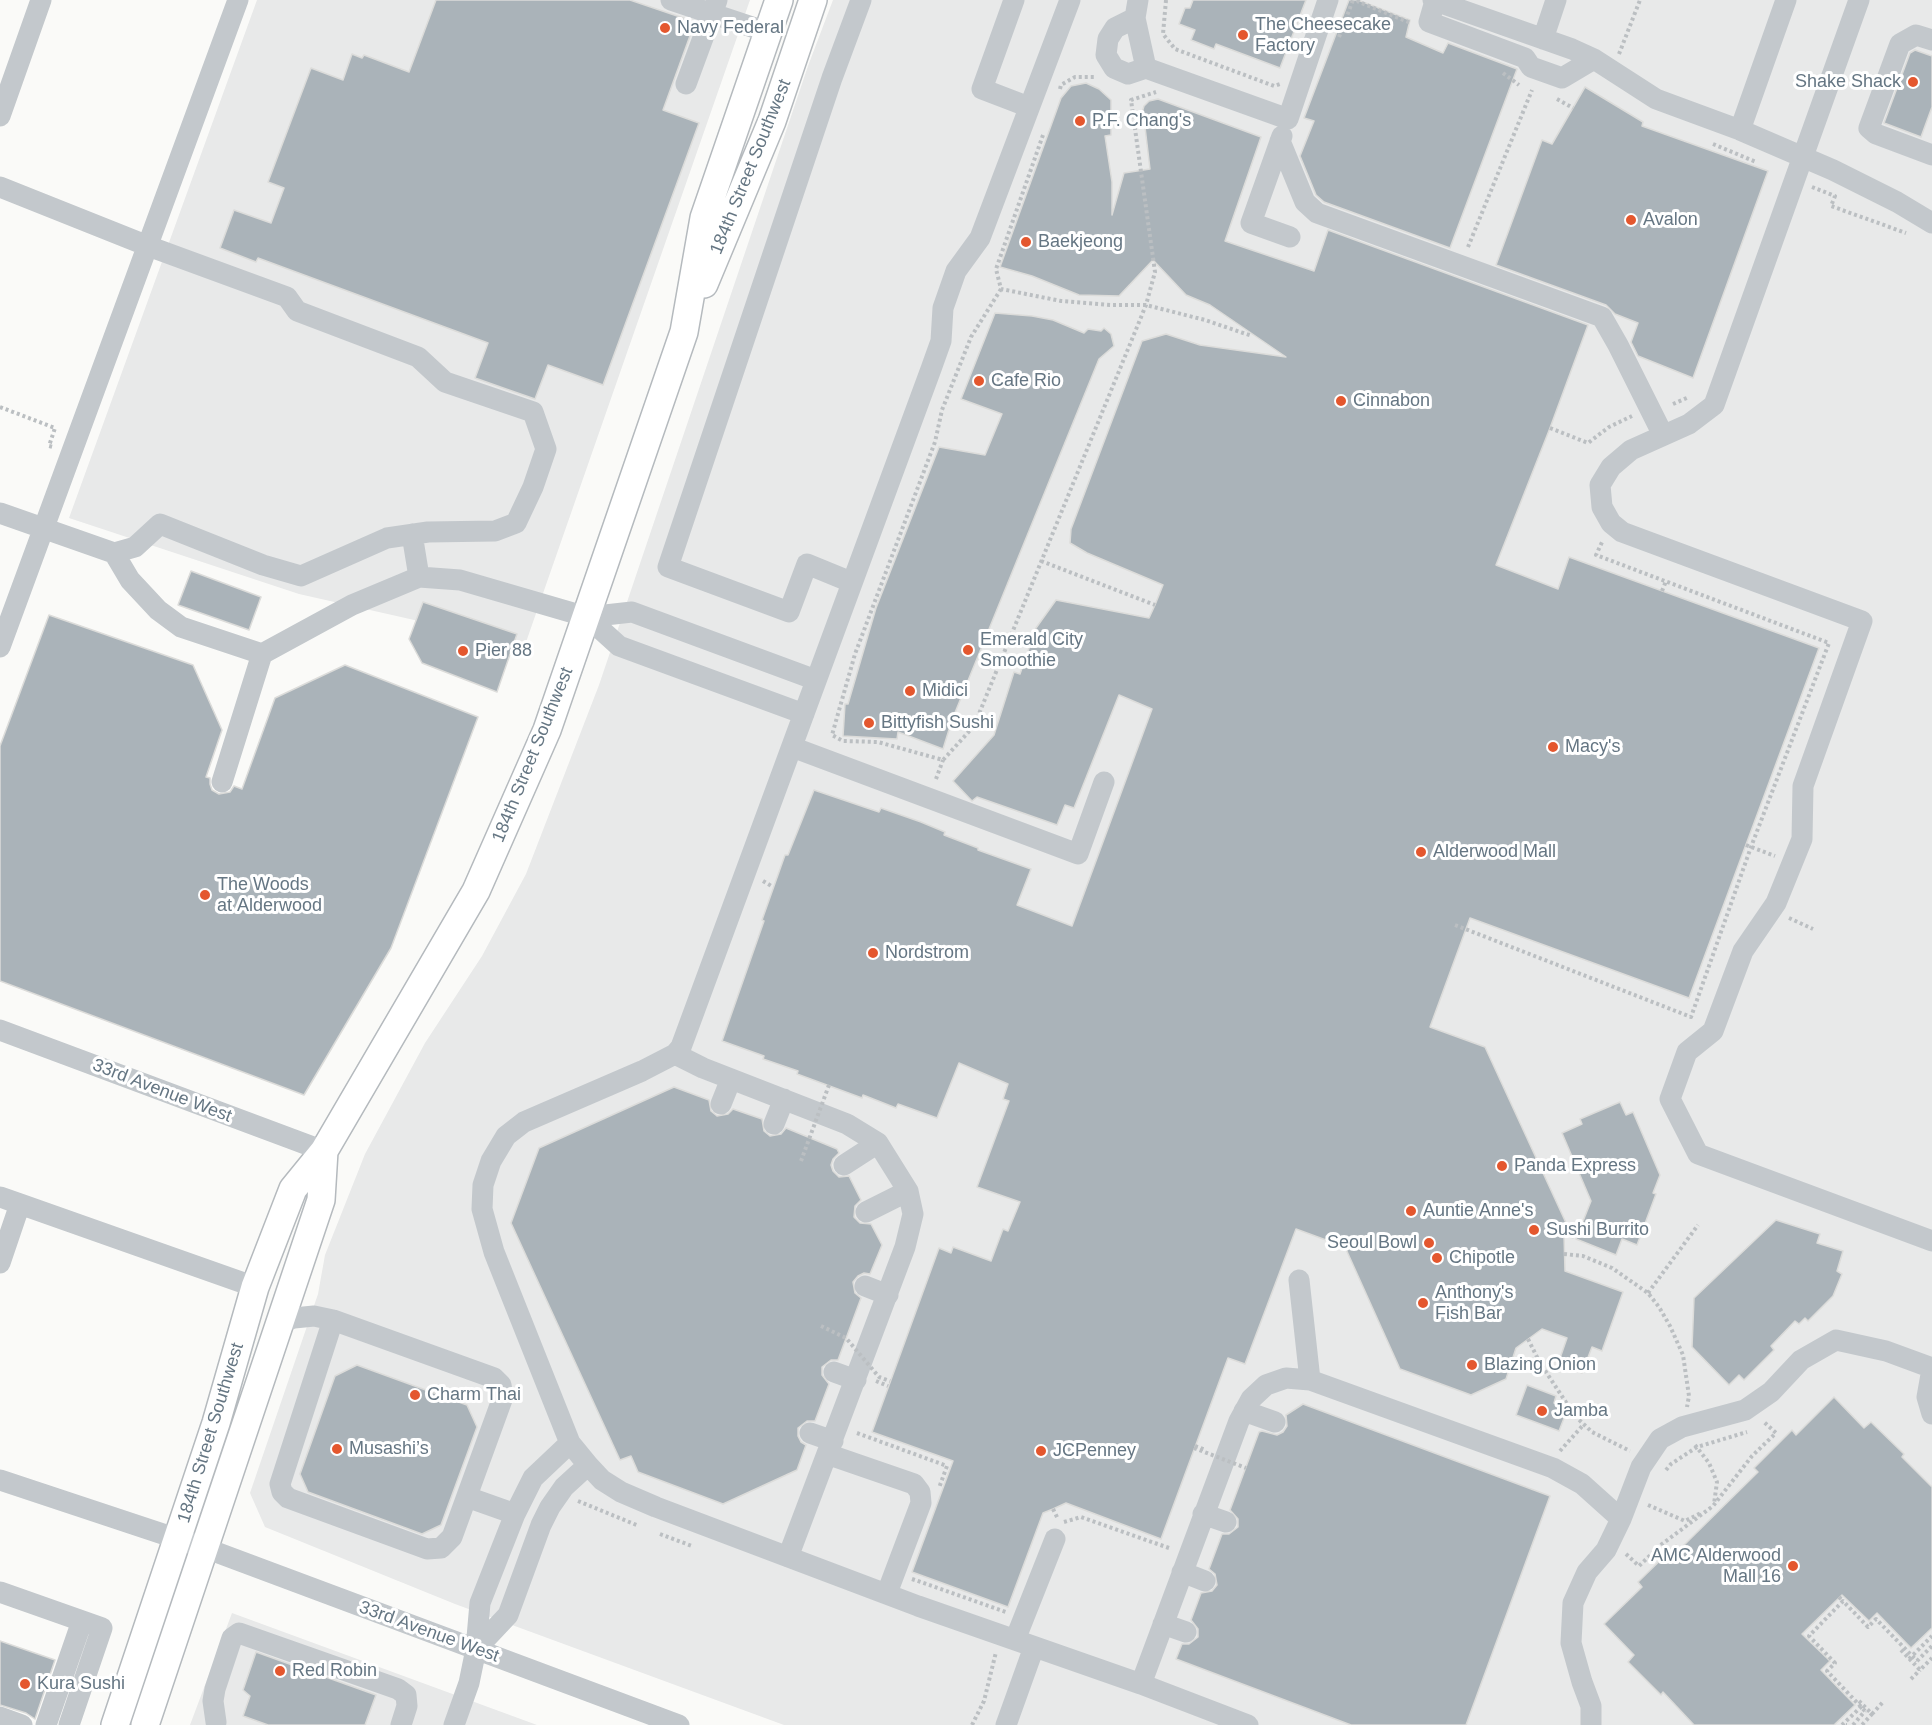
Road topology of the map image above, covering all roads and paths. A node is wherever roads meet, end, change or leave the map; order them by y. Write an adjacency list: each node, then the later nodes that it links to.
1 (41, 0): 36 (street)
2 (238, 0): 48 (street)
3 (671, 0): 17 (street)
4 (779, 0): 20 (main road, 184th Street Southwest)
5 (797, 0): 20 (main road)
6 (813, 0): 38 (main road, 184th Street Southwest)
7 (861, 0): 67 (street)
8 (1014, 0): 35 (street)
9 (1166, 0): 28 (path)
10 (1328, 0): 37 (street)
11 (1434, 0): 21 (street); 24 (street)
12 (1556, 0): 21 (street)
13 (1640, 0): 25 (path)
14 (1786, 0): 40 (street)
15 (1859, 0): 43 (street)
16 (1070, 2): 35 (street)
17 (715, 7): 20 (street); 29 (street)
18 (1137, 9): 26 (street); 26 (street)
19 (1932, 25): 23 (street)
20 (767, 32): 38 (main road); 52 (main road, 184th Street Southwest)
21 (1538, 38): 24 (street); 25 (street)
22 (1932, 40): 23 (street)
23 (1900, 44): 42 (street)
24 (1525, 58): 25 (street)
25 (1602, 65): 40 (street)
26 (1146, 68): 37 (street)
27 (1101, 80): 33 (path)
28 (1282, 83)
29 (686, 84)
30 (1532, 90): 49 (path)
31 (1160, 91): 34 (path)
32 (1124, 94): 34 (path)
33 (1057, 96)
34 (1131, 100): 51 (path)
35 (1029, 107): 67 (street)
36 (0, 116)
37 (1288, 119): 41 (street)
38 (772, 121): 52 (main road, 184th Street Southwest)
39 (1046, 129): 50 (path)
40 (1740, 130): 43 (street)
41 (1280, 141): 47 (street); 49 (street)
42 (1932, 155)
43 (1802, 156): 46 (street); 58 (street)
44 (0, 187): 48 (street)
45 (1811, 187): 46 (path)
46 (1924, 230)
47 (1290, 237)
48 (148, 246): 61 (street); 62 (street)
49 (1461, 265): 58 (street)
50 (1000, 289): 51 (path); 75 (path)
51 (1146, 305): 53 (path); 64 (path)
52 (684, 332): 70 (main road, 184th Street Southwest)
53 (1252, 336)
54 (0, 407): 56 (path)
55 (1635, 415): 57 (path)
56 (55, 428)
57 (1550, 428)
58 (1663, 435): 60 (street)
59 (0, 513): 61 (street)
60 (1611, 523): 66 (path); 100 (street)
61 (45, 528): 63 (street); 71 (street)
62 (412, 534): 63 (street); 65 (street)
63 (114, 553): 72 (street)
64 (1041, 561): 69 (path); 75 (path)
65 (419, 577): 70 (street); 72 (street)
66 (1666, 581): 68 (path); 82 (path)
67 (851, 582): 73 (street)
68 (1662, 591)
69 (1155, 604)
70 (587, 617): 73 (street); 74 (street); 93 (main road, 184th Street Southwest)
71 (0, 647)
72 (262, 654): 78 (street)
73 (816, 680): 74 (street)
74 (804, 714): 76 (street)
75 (832, 735): 77 (path)
76 (792, 747): 77 (street); 84 (street)
77 (822, 758): 79 (street)
78 (222, 782)
79 (1104, 782)
80 (766, 871): 81 (path)
81 (773, 887)
82 (1455, 926)
83 (0, 1030): 93 (street, 33rd Avenue West)
84 (675, 1054): 85 (street); 124 (street)
85 (731, 1079): 89 (street); 90 (street)
86 (829, 1085): 94 (path, bridge)
87 (815, 1094): 88 (path)
88 (826, 1098)
89 (784, 1099): 91 (street); 92 (street)
90 (721, 1104)
91 (774, 1124)
92 (878, 1143): 95 (street); 96 (street)
93 (324, 1151): 105 (main road, 184th Street Southwest); 109 (main road, 184th Street Southwest)
94 (801, 1161)
95 (844, 1165)
96 (908, 1191): 98 (street); 107 (street)
97 (10, 1200): 102 (street); 105 (street)
98 (866, 1212)
99 (1698, 1225): 106 (path)
100 (1932, 1241)
101 (1564, 1254): 106 (path)
102 (0, 1263)
103 (1299, 1280): 115 (street)
104 (865, 1286): 107 (street)
105 (255, 1287): 146 (main road, 184th Street Southwest)
106 (1648, 1293): 121 (path)
107 (888, 1294): 114 (street)
108 (333, 1320): 109 (street); 134 (street); 134 (street)
109 (279, 1322): 149 (main road, 184th Street Southwest)
110 (821, 1326): 114 (path, bridge)
111 (1528, 1339): 120 (path)
112 (1932, 1369): 117 (street); 121 (street)
113 (834, 1372): 114 (street)
114 (866, 1380): 125 (street)
115 (1310, 1380): 116 (street); 141 (street)
116 (1244, 1411): 118 (street); 140 (street)
117 (1932, 1414)
118 (1275, 1422)
119 (1764, 1422): 137 (path)
120 (1584, 1424): 127 (path); 128 (path)
121 (1682, 1427): 128 (street); 137 (path)
122 (810, 1433): 125 (street)
123 (1210, 1439): 126 (path)
124 (570, 1443): 131 (street); 139 (street)
125 (830, 1448): 150 (street); 155 (street)
126 (1206, 1450): 129 (path); 132 (path, bridge)
127 (1559, 1453)
128 (1647, 1458): 130 (path); 141 (street)
129 (1202, 1460)
130 (1671, 1464)
131 (588, 1466): 150 (street); 162 (street)
132 (1246, 1468)
133 (0, 1480): 146 (street, 33rd Avenue West)
134 (467, 1497): 139 (street)
135 (575, 1500): 143 (path)
136 (1647, 1505): 137 (path)
137 (1713, 1506): 138 (path); 151 (path)
138 (1719, 1511)
139 (515, 1514): 162 (street)
140 (1203, 1514): 142 (street); 152 (street)
141 (1621, 1520): 188 (street)
142 (1226, 1522)
143 (639, 1526)
144 (1058, 1531): 147 (path); 160 (street)
145 (660, 1534): 148 (path)
146 (177, 1540): 149 (street, 33rd Avenue West); 180 (main road, 184th Street Southwest)
147 (1172, 1541)
148 (692, 1545)
149 (205, 1548): 162 (street, 33rd Avenue West); 181 (main road, 184th Street Southwest)
150 (788, 1557): 155 (street)
151 (1647, 1559)
152 (1182, 1572): 153 (street); 157 (street)
153 (1205, 1581)
154 (0, 1592): 156 (street)
155 (887, 1593): 160 (street)
156 (82, 1621): 178 (street); 179 (street)
157 (1163, 1624): 158 (street); 169 (street)
158 (1186, 1632)
159 (1932, 1635): 166 (path)
160 (1025, 1644): 169 (street); 186 (street)
161 (1932, 1646): 190 (path, bridge)
162 (476, 1649): 183 (street); 184 (street, 33rd Avenue West)
163 (1901, 1650): 166 (path)
164 (996, 1652): 185 (path)
165 (1932, 1658): 167 (path)
166 (1909, 1659): 167 (path)
167 (1920, 1670): 168 (path)
168 (1911, 1679)
169 (1141, 1684): 187 (street)
170 (1859, 1701): 172 (path)
171 (1884, 1701): 173 (path)
172 (1863, 1705): 173 (path); 176 (path)
173 (1872, 1714): 191 (path)
174 (0, 1717): 177 (street)
175 (217, 1724): 182 (street)
176 (1846, 1724): 189 (path)
177 (22, 1725)
178 (46, 1725)
179 (69, 1725)
180 (115, 1725)
181 (145, 1725)
182 (400, 1725)
183 (454, 1725)
184 (679, 1725)
185 (972, 1725)
186 (1006, 1725)
187 (1248, 1725)
188 (1592, 1725)
189 (1842, 1725)
190 (1853, 1725)
191 (1862, 1725)

